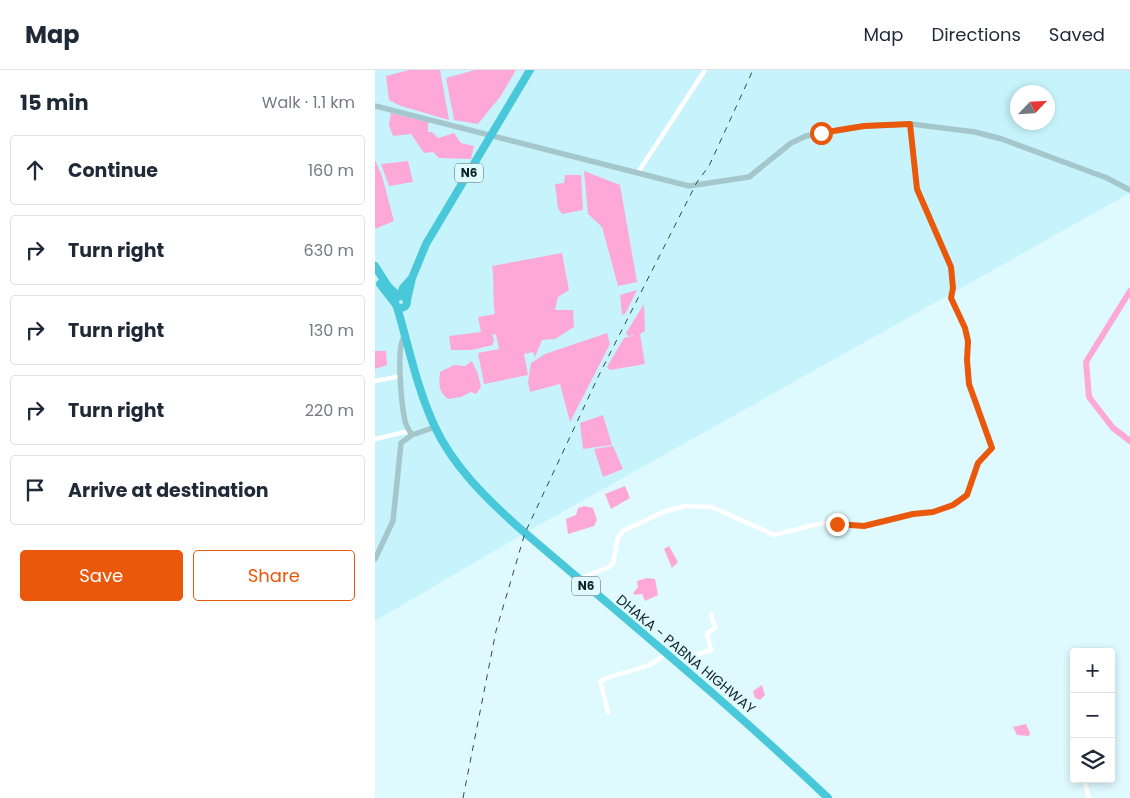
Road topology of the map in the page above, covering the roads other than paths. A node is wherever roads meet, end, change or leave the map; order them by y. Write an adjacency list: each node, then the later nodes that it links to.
1 (530, 70): 5 (highway, N6)
2 (705, 70): 6 (street)
3 (375, 106): 5 (main road)
4 (910, 124): 6 (main road); 7 (main road); 19 (street)
5 (490, 135): 6 (main road); 11 (highway, N6)
6 (639, 172)
7 (1130, 190)
8 (375, 266): 10 (highway, DHAKA - PABNA HIGHWAY)
9 (375, 275): 10 (highway, DHAKA - PABNA HIGHWAY)
10 (385, 287): 11 (highway, DHAKA - PABNA HIGHWAY)
11 (400, 301): 12 (highway, DHAKA - PABNA HIGHWAY / N6)
12 (405, 334): 13 (main road); 15 (highway, DHAKA - PABNA HIGHWAY / N6)
13 (401, 376): 14 (street); 16 (main road)
14 (375, 382)
15 (435, 427): 16 (main road); 19 (highway, DHAKA - PABNA HIGHWAY / N6)
16 (410, 433): 17 (street); 18 (main road)
17 (375, 439)
18 (375, 560)
19 (578, 579): 21 (highway, DHAKA - PABNA HIGHWAY / N6)
20 (711, 614): 22 (street)
21 (666, 652): 22 (highway, DHAKA - PABNA HIGHWAY / N6); 23 (street)
22 (677, 661): 25 (highway, DHAKA - PABNA HIGHWAY / N6)
23 (608, 712)
24 (1085, 783): 26 (street)
25 (828, 798)
26 (1089, 798)

